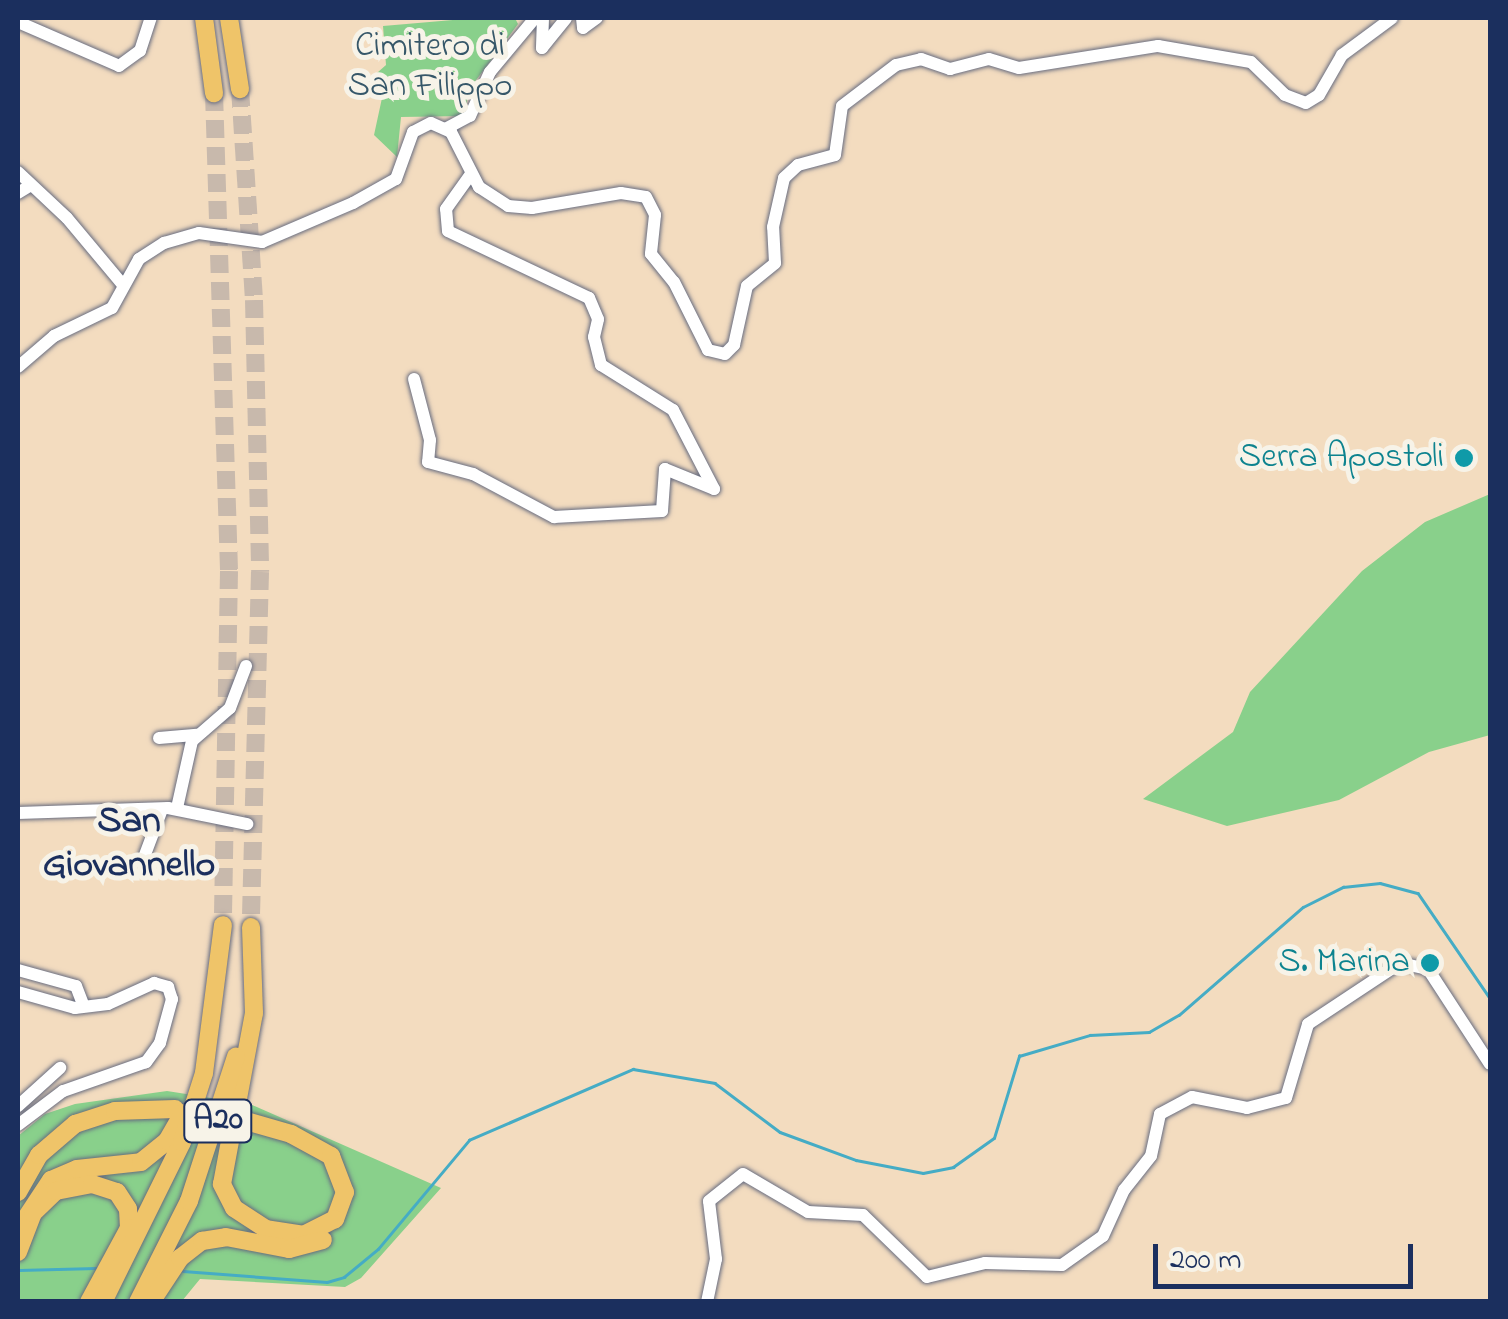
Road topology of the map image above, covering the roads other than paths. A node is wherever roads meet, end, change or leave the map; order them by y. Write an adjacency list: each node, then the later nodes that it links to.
1 (151, 18): 11 (street)
2 (196, 18): 12 (highway)
3 (204, 18): 12 (highway)
4 (233, 18): 13 (highway)
5 (535, 18): 15 (street)
6 (543, 18): 7 (street)
7 (566, 18)
8 (582, 18): 9 (street)
9 (597, 18)
10 (1392, 18): 17 (street)
11 (18, 22)
12 (210, 66): 14 (highway)
13 (240, 89)
14 (214, 93)
15 (447, 128): 17 (street); 20 (street)
16 (18, 172): 18 (street)
17 (471, 174): 22 (street)
18 (31, 185): 19 (street); 20 (street)
19 (18, 193)
20 (123, 285): 21 (street)
21 (18, 368)
22 (414, 379)
23 (246, 666): 24 (street)
24 (197, 734): 25 (street); 26 (street)
25 (159, 738)
26 (177, 808): 27 (street); 29 (street)
27 (161, 812): 28 (street); 30 (street)
28 (18, 813)
29 (246, 824)
30 (143, 860)
31 (224, 925): 37 (highway, A20)
32 (18, 970): 34 (street)
33 (18, 992): 34 (street)
34 (83, 1004): 39 (street)
35 (1490, 1064): 48 (street)
36 (60, 1068): 38 (street)
37 (204, 1072): 42 (highway); 45 (highway, A20)
38 (18, 1106)
39 (18, 1125)
40 (18, 1180): 41 (highway)
41 (18, 1192)
42 (18, 1230)
43 (18, 1252): 44 (highway)
44 (90, 1302)
45 (103, 1302)
46 (138, 1302): 47 (highway, A20)
47 (151, 1302)
48 (706, 1302)

